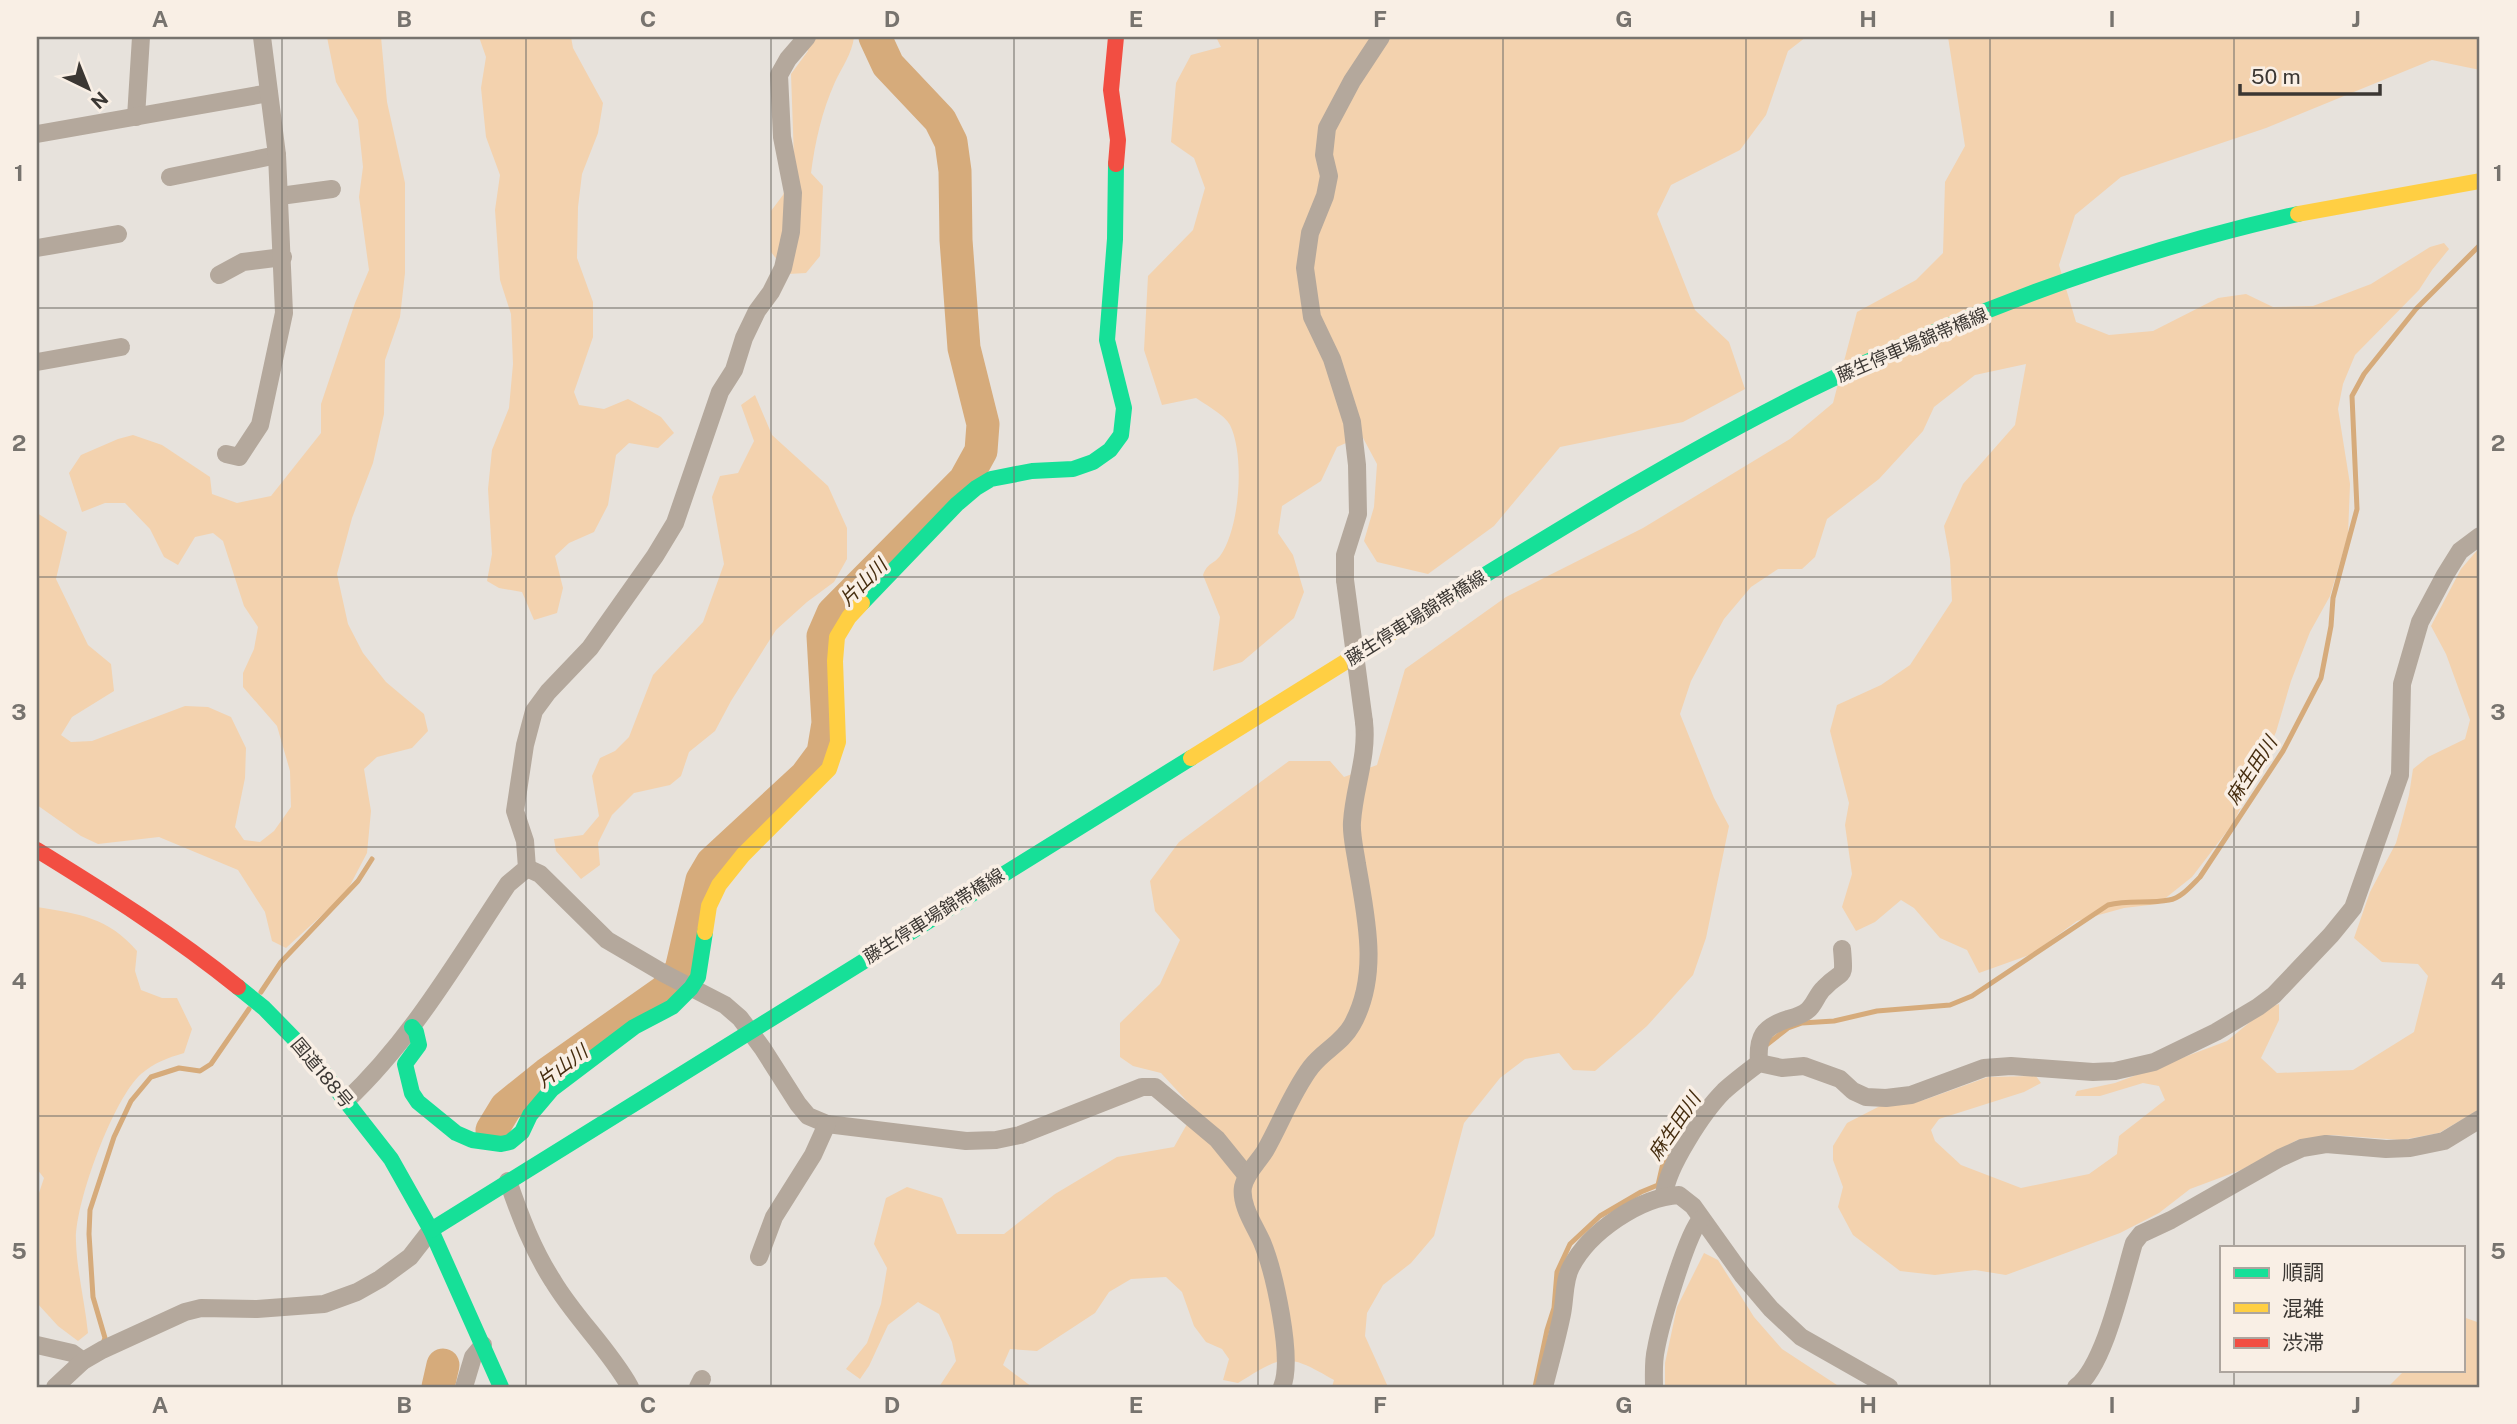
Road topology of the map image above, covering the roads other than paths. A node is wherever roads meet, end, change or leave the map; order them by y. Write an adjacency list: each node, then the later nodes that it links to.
1 (141, 37): 7 (street)
2 (262, 37): 6 (street)
3 (807, 37): 23 (street)
4 (1116, 37): 25 (main road)
5 (1381, 37): 32 (street, bridge)
6 (269, 93): 7 (street); 9 (street)
7 (136, 117): 8 (street)
8 (37, 134)
9 (277, 155): 10 (street); 13 (street)
10 (170, 177)
11 (2480, 181): 27 (main road, 藤生停車場錦帯橋線)
12 (332, 189): 13 (street)
13 (280, 196): 16 (street)
14 (118, 234): 15 (street)
15 (37, 248)
16 (283, 257): 17 (street); 20 (street)
17 (219, 275)
18 (121, 346): 19 (street)
19 (37, 362)
20 (226, 454)
21 (2480, 536): 28 (street)
22 (37, 850): 29 (main road, 国道188号)
23 (527, 868): 25 (street); 26 (street)
24 (1842, 949): 28 (street)
25 (686, 986): 26 (main road); 27 (street)
26 (412, 1027): 29 (street)
27 (749, 1030): 31 (street); 33 (main road, 藤生停車場錦帯橋線)
28 (1759, 1063): 34 (street)
29 (346, 1101): 36 (main road, 国道188号)
30 (2480, 1119): 49 (street)
31 (827, 1124): 32 (street); 37 (street)
32 (1247, 1176): 45 (street)
33 (508, 1181): 36 (main road, 藤生停車場錦帯橋線); 44 (street)
34 (1664, 1196): 35 (street); 46 (street)
35 (1701, 1219): 47 (street); 48 (street)
36 (430, 1230): 39 (main road, 国道188号); 40 (street)
37 (759, 1257)
38 (37, 1345): 40 (street)
39 (482, 1345): 42 (street); 43 (main road, 国道188号)
40 (83, 1361): 41 (street)
41 (55, 1387)
42 (464, 1387)
43 (501, 1387)
44 (630, 1387)
45 (1282, 1387)
46 (1544, 1387)
47 (1654, 1387)
48 (1889, 1387)
49 (2076, 1387)

